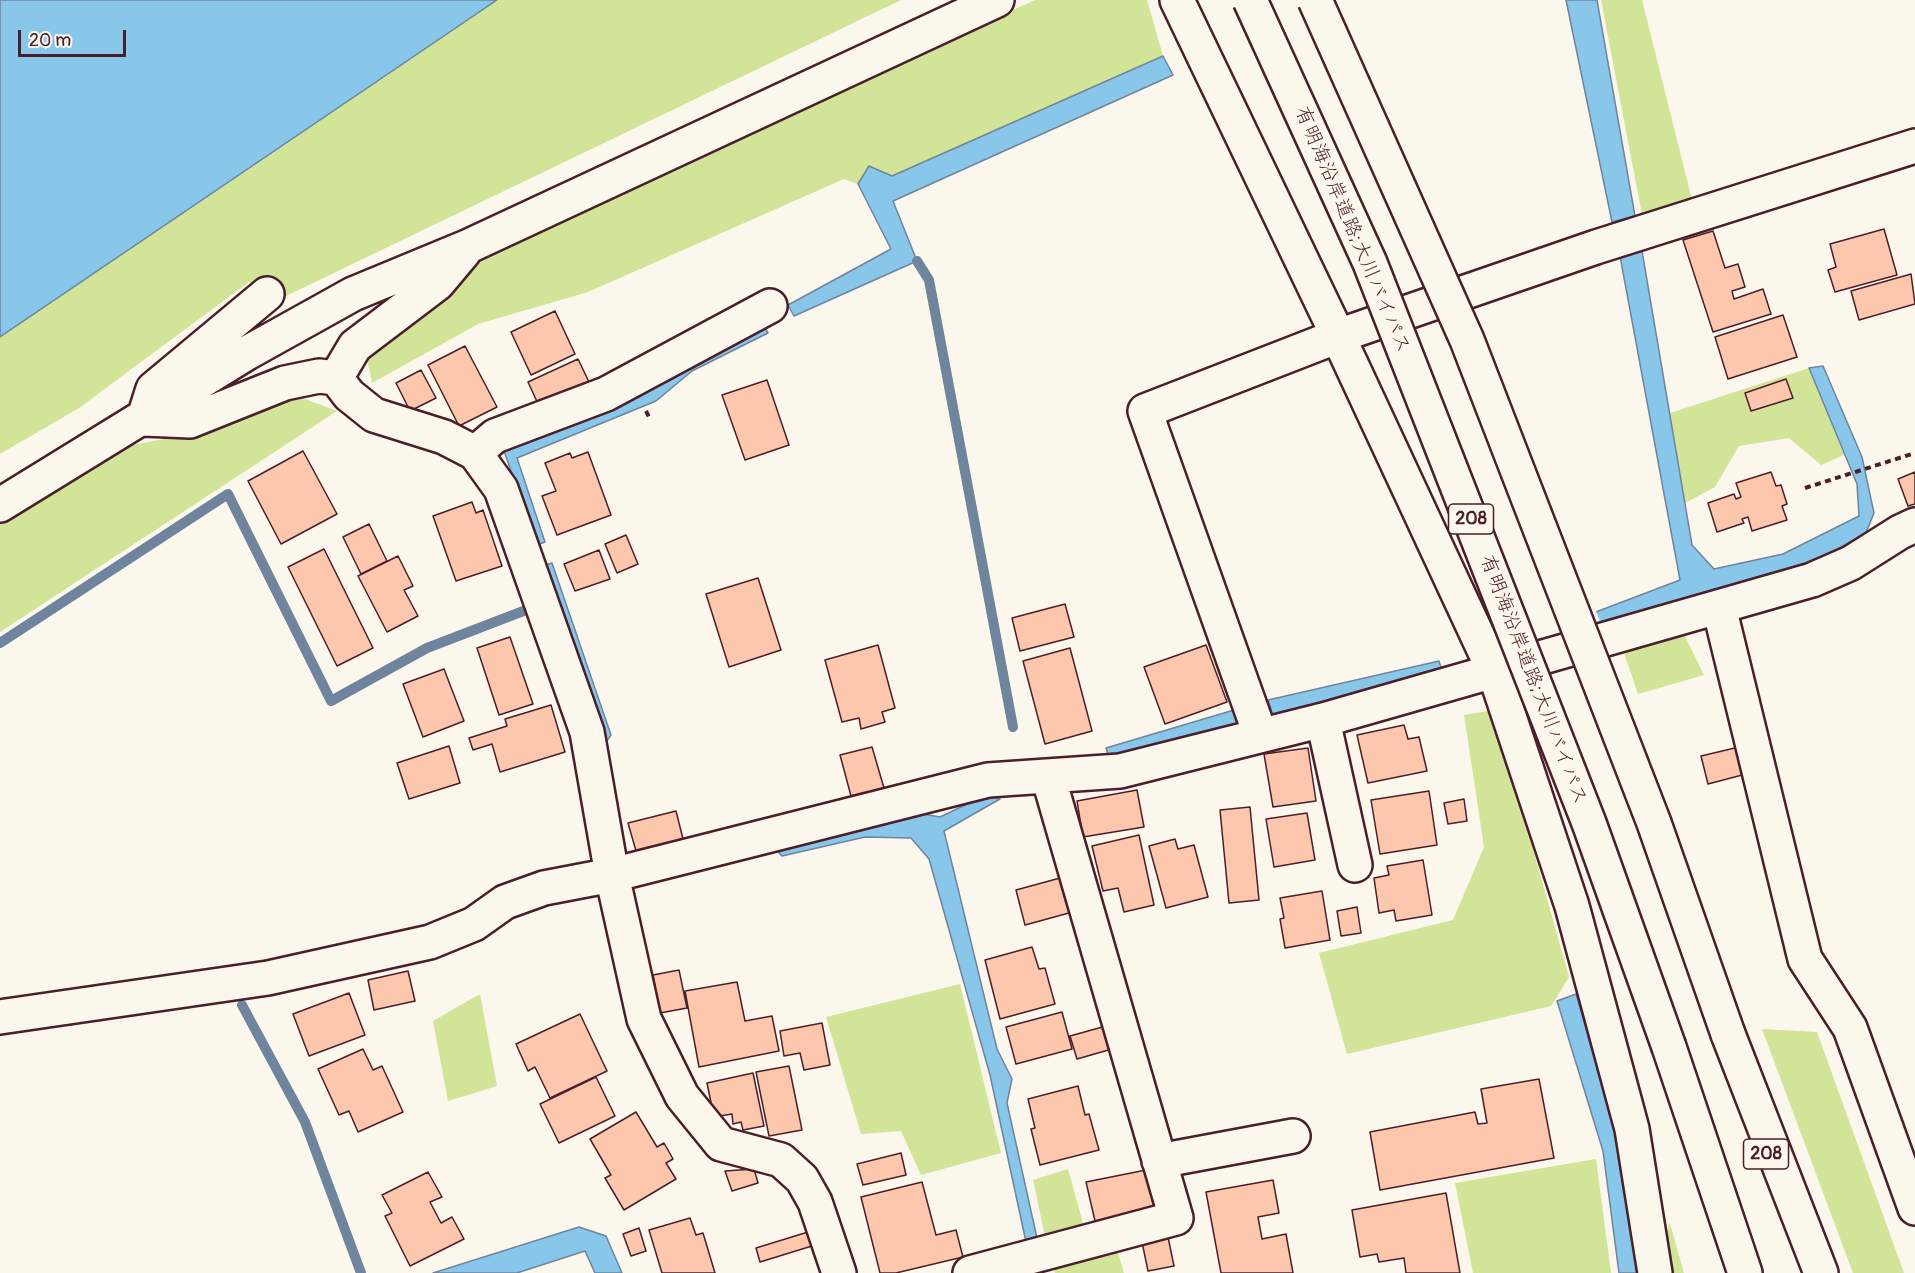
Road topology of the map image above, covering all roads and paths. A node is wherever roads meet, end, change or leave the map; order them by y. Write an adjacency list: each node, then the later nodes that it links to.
1 (997, 0): 6 (main road)
2 (1177, 0): 9 (main road)
3 (1250, 0): 26 (main road, 有明海沿岸道路;大川バイパス / 208, bridge)
4 (1315, 0): 25 (main road, 208, bridge)
5 (1915, 146): 9 (main road)
6 (469, 246): 10 (main road); 11 (main road)
7 (267, 294): 11 (main road)
8 (770, 306): 12 (main road)
9 (1338, 336): 18 (main road); 20 (main road)
10 (336, 378): 11 (main road); 12 (main road)
11 (144, 419): 15 (main road)
12 (475, 453): 23 (main road)
13 (1915, 453): 14 (path)
14 (1805, 488)
15 (0, 505)
16 (1915, 525): 17 (main road)
17 (1719, 607): 18 (main road); 29 (main road)
18 (1494, 671): 19 (main road); 32 (main road)
19 (1323, 720): 20 (main road); 22 (main road)
20 (1260, 734): 21 (main road)
21 (1048, 776): 23 (main road); 28 (main road)
22 (1355, 865)
23 (612, 875): 24 (main road); 30 (main road)
24 (0, 1017)
25 (1728, 1034): 35 (main road, 208); 36 (main road)
26 (1669, 1047): 33 (main road); 34 (main road, 有明海沿岸道路;大川バイパス / 208)
27 (1293, 1136): 28 (main road)
28 (1159, 1161): 31 (main road)
29 (1915, 1208)
30 (839, 1273)
31 (970, 1273)
32 (1655, 1273)
33 (1724, 1273)
34 (1745, 1273)
35 (1804, 1273)
36 (1821, 1273)

